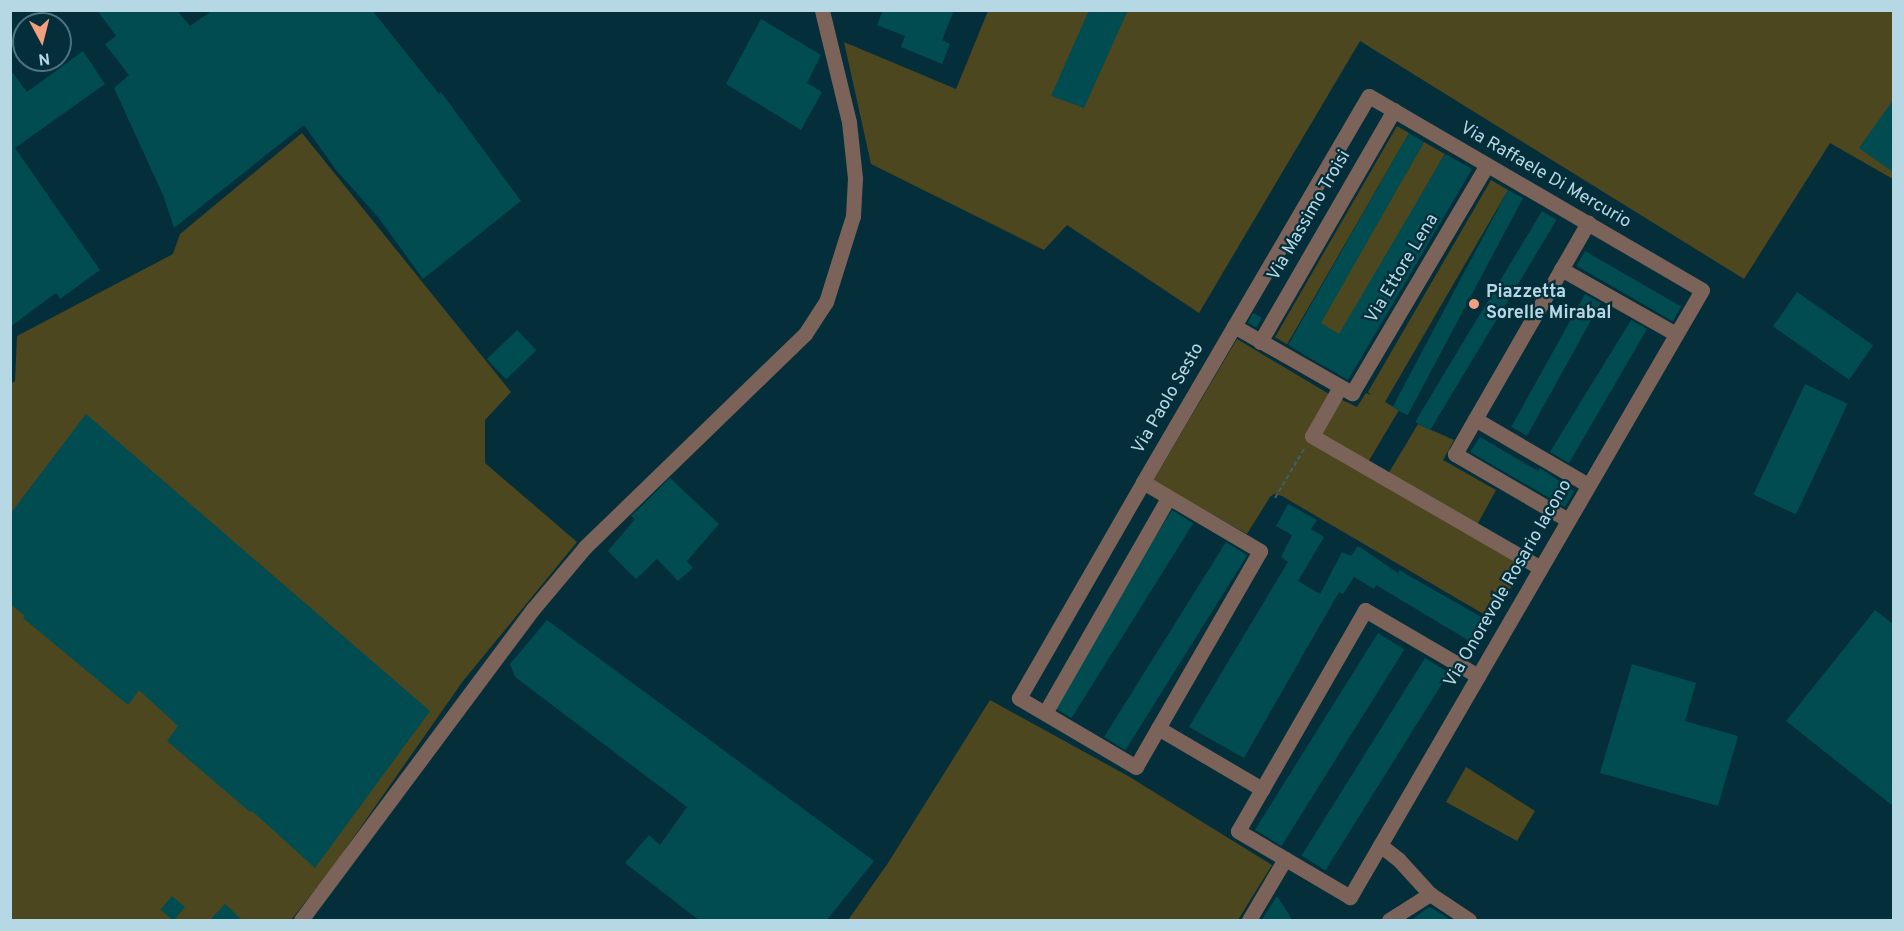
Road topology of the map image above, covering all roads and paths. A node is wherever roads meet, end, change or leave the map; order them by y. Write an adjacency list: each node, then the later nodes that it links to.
1 (822, 10): 27 (street)
2 (1369, 96): 3 (street, Via Raffaele Di Mercurio); 8 (street, Via Paolo Sesto)
3 (1394, 110): 4 (street, Via Raffaele Di Mercurio); 10 (street, Via Massimo Troisi)
4 (1487, 165): 5 (street, Via Raffaele Di Mercurio); 11 (street, Via Ettore Lena)
5 (1588, 223): 6 (street); 7 (street, Via Raffaele Di Mercurio)
6 (1561, 269): 9 (street); 12 (street)
7 (1702, 290): 9 (street, Via Onorevole Rosario Iacono)
8 (1234, 326): 10 (street); 14 (street, Via Paolo Sesto)
9 (1676, 334): 15 (street, Via Onorevole Rosario Iacono)
10 (1260, 342): 11 (street)
11 (1346, 390): 13 (street, Via Ettore Lena)
12 (1475, 419): 15 (street); 18 (street)
13 (1312, 436): 17 (path); 19 (street)
14 (1143, 482): 16 (street); 21 (street, Via Paolo Sesto)
15 (1588, 485): 18 (street, Via Onorevole Rosario Iacono)
16 (1168, 498): 21 (street); 22 (street)
17 (1275, 498)
18 (1568, 520): 19 (street, Via Onorevole Rosario Iacono)
19 (1541, 568): 20 (street, Via Onorevole Rosario Iacono)
20 (1478, 676): 23 (street); 24 (street, Via Onorevole Rosario Iacono)
21 (1045, 713): 22 (street)
22 (1158, 728): 23 (street)
23 (1262, 789): 25 (street)
24 (1380, 845): 25 (street, Via Onorevole Rosario Iacono); 26 (street)
25 (1286, 859): 28 (street)
26 (1430, 894): 29 (street); 30 (street)
27 (301, 921)
28 (1249, 921)
29 (1389, 921)
30 (1469, 921)

